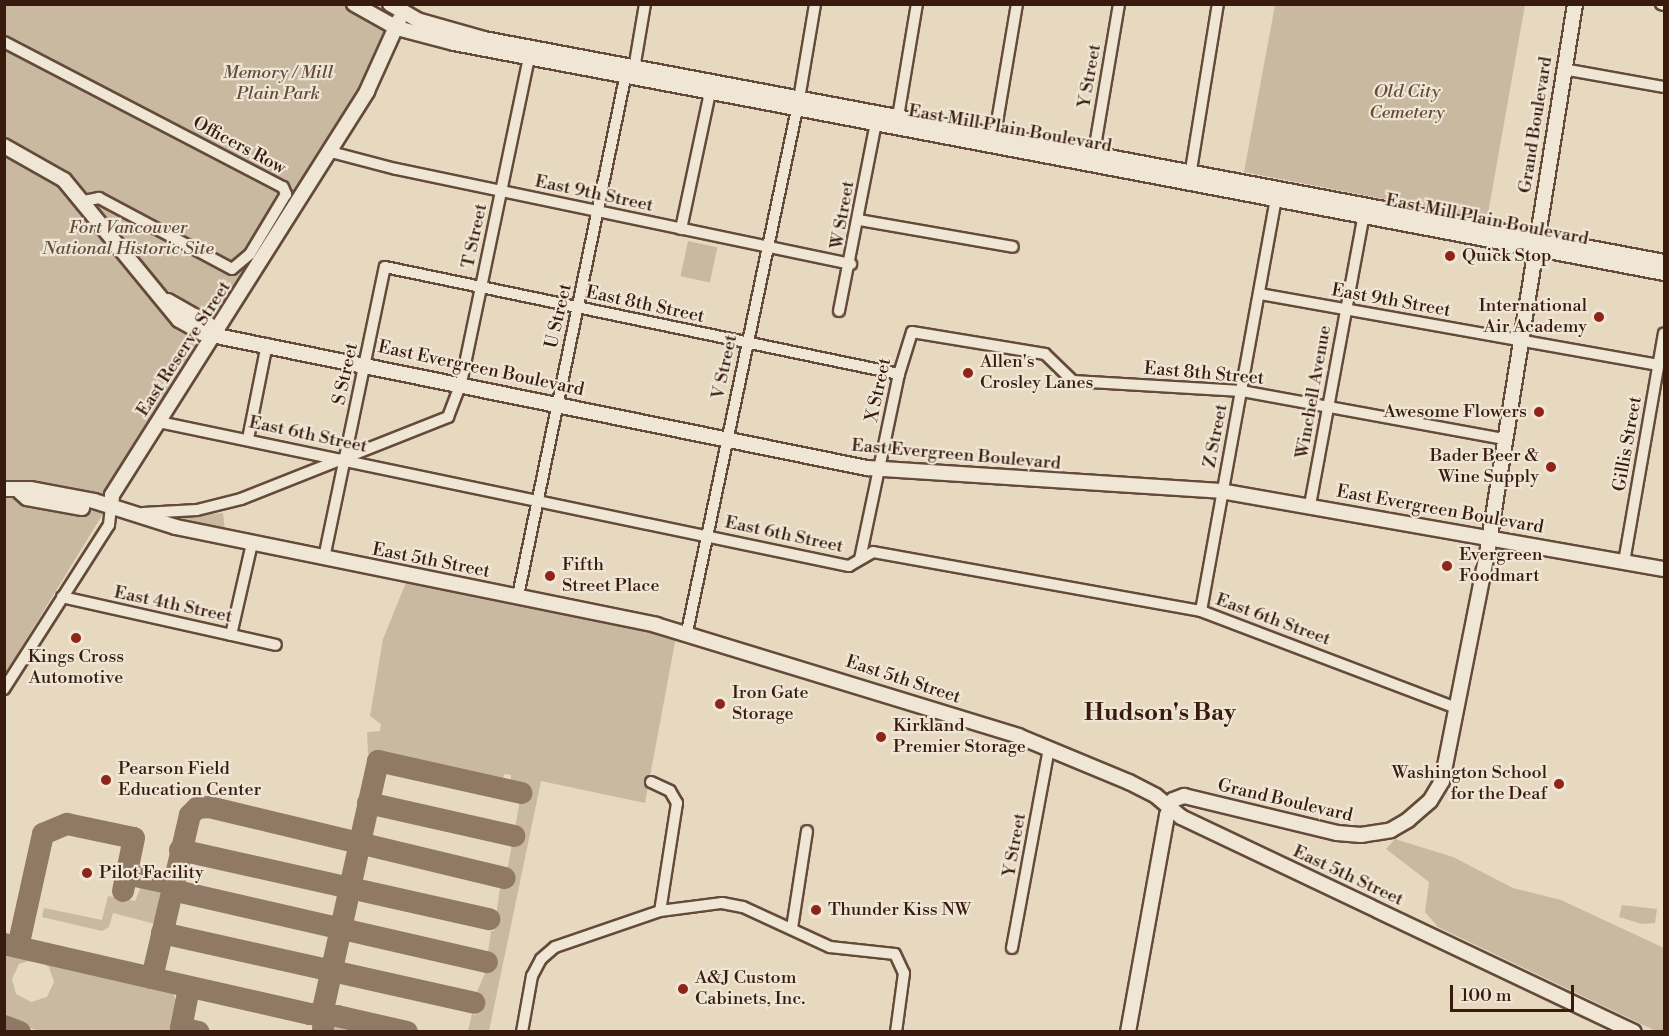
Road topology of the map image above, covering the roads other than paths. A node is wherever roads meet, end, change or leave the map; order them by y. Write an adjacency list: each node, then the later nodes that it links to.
1 (354, 4): 10 (street, East Mill Plain Boulevard)
2 (645, 4): 14 (street, U Street)
3 (815, 4): 17 (street, V Street)
4 (917, 4): 18 (street)
5 (1017, 4): 20 (street)
6 (1119, 4): 23 (street, Y Street)
7 (1218, 4): 24 (street)
8 (1575, 4): 13 (street, Grand Boulevard)
9 (405, 8): 10 (street, East Reserve Street); 14 (street, East Mill Plain Boulevard)
10 (397, 28): 12 (street, East Mill Plain Boulevard); 22 (street, East Reserve Street)
11 (4, 42): 27 (street, Officers Row)
12 (529, 58): 14 (street, East Mill Plain Boulevard); 25 (street, T Street)
13 (1563, 69): 15 (street); 32 (street, Grand Boulevard)
14 (629, 73): 16 (street, East Mill Plain Boulevard); 17 (street, East Mill Plain Boulevard); 28 (street, U Street)
15 (1665, 87)
16 (710, 93): 17 (street, East Mill Plain Boulevard); 31 (street)
17 (798, 104): 18 (street, East Mill Plain Boulevard); 19 (street, East Mill Plain Boulevard); 33 (street, V Street)
18 (898, 117): 20 (street, East Mill Plain Boulevard)
19 (876, 123): 26 (street, East Mill Plain Boulevard); 30 (street, W Street)
20 (995, 134): 23 (street, East Mill Plain Boulevard)
21 (4, 146): 27 (street, East Evergreen Boulevard)
22 (331, 152): 25 (street, East 9th Street); 45 (street, East Reserve Street)
23 (1094, 152): 24 (street, East Mill Plain Boulevard)
24 (1191, 170): 32 (street, East Mill Plain Boulevard)
25 (501, 191): 28 (street, East 9th Street); 39 (street, T Street)
26 (1276, 197): 29 (street, East Mill Plain Boulevard); 40 (street, Z Street)
27 (84, 201): 45 (street, East Evergreen Boulevard)
28 (598, 211): 31 (street, East 9th Street); 41 (street, U Street)
29 (1364, 214): 32 (street, East Mill Plain Boulevard); 42 (street, Winchell Avenue)
30 (859, 220): 34 (street); 36 (street, W Street)
31 (681, 229): 33 (street, East 9th Street)
32 (1535, 241): 35 (street, East Mill Plain Boulevard); 38 (street, East Mill Plain Boulevard); 47 (street, Grand Boulevard)
33 (767, 246): 36 (street, East 9th Street); 49 (street, V Street)
34 (1012, 247)
35 (1665, 262)
36 (851, 264): 43 (street, W Street)
37 (385, 267): 39 (street, East 8th Street); 50 (street, S Street)
38 (1665, 273)
39 (481, 288): 41 (street, East 8th Street); 53 (street, T Street)
40 (1260, 294): 42 (street, East 9th Street); 54 (street, Z Street)
41 (578, 308): 49 (street, East 8th Street); 55 (street, U Street)
42 (1346, 310): 47 (street, East 9th Street); 56 (street, Winchell Avenue)
43 (840, 311)
44 (912, 332): 52 (street, X Street); 54 (street, East 8th Street)
45 (215, 333): 48 (street, East Evergreen Boulevard); 57 (street, East Reserve Street)
46 (1665, 333): 51 (street, Gillis Street)
47 (1521, 341): 51 (street, East 9th Street); 60 (street, Grand Boulevard)
48 (267, 344): 50 (street, East Evergreen Boulevard); 58 (street)
49 (748, 344): 52 (street, East 8th Street); 59 (street, V Street)
50 (364, 364): 53 (street, East Evergreen Boulevard); 61 (street, S Street)
51 (1658, 365): 74 (street, Gillis Street)
52 (899, 374): 62 (street, X Street)
53 (460, 383): 55 (street, East Evergreen Boulevard); 61 (street, T Street)
54 (1242, 391): 56 (street, East 8th Street); 64 (street, Z Street)
55 (557, 404): 59 (street, East Evergreen Boulevard); 65 (street, U Street)
56 (1328, 407): 60 (street, East 8th Street); 66 (street, Winchell Avenue)
57 (159, 422): 58 (street, East 6th Street); 67 (street, East Reserve Street)
58 (248, 439): 61 (street, East 6th Street)
59 (727, 439): 62 (street, East Evergreen Boulevard); 69 (street, V Street)
60 (1504, 439): 70 (street, Grand Boulevard)
61 (344, 460): 65 (street, East 6th Street); 68 (street); 72 (street, S Street)
62 (878, 468): 64 (street, East Evergreen Boulevard); 73 (street, X Street)
63 (4, 489): 67 (street, East 5th Street)
64 (1221, 492): 66 (street, East Evergreen Boulevard); 78 (street, Z Street)
65 (537, 501): 69 (street, East 6th Street); 77 (street, U Street)
66 (1310, 505): 70 (street, East Evergreen Boulevard)
67 (111, 507): 68 (street, East 5th Street); 76 (street, East Reserve Street)
68 (140, 513): 71 (street, East 5th Street)
69 (706, 536): 73 (street, East 6th Street); 79 (street, V Street)
70 (1487, 536): 74 (street, East Evergreen Boulevard); 83 (street, Grand Boulevard)
71 (252, 543): 72 (street, East 5th Street); 80 (street)
72 (324, 558): 77 (street, East 5th Street)
73 (860, 562): 78 (street, East 6th Street)
74 (1624, 562): 75 (street, East Evergreen Boulevard)
75 (1665, 569)
76 (62, 597): 80 (street, East 4th Street); 82 (street, East Reserve Street)
77 (518, 597): 79 (street, East 5th Street)
78 (1201, 611): 83 (street, East 6th Street)
79 (687, 632): 84 (street, East 5th Street)
80 (231, 634): 81 (street, East 4th Street)
81 (276, 645)
82 (4, 689)
83 (1456, 708): 86 (street, Grand Boulevard)
84 (1049, 748): 86 (street, East 5th Street); 90 (street, Y Street)
85 (651, 782): 88 (street)
86 (1169, 807): 93 (street); 94 (street, East 5th Street)
87 (807, 831): 89 (street)
88 (660, 911): 89 (street); 91 (street)
89 (792, 928): 92 (street)
90 (1012, 948)
91 (522, 1032)
92 (896, 1032)
93 (1128, 1032)
94 (1634, 1032)

